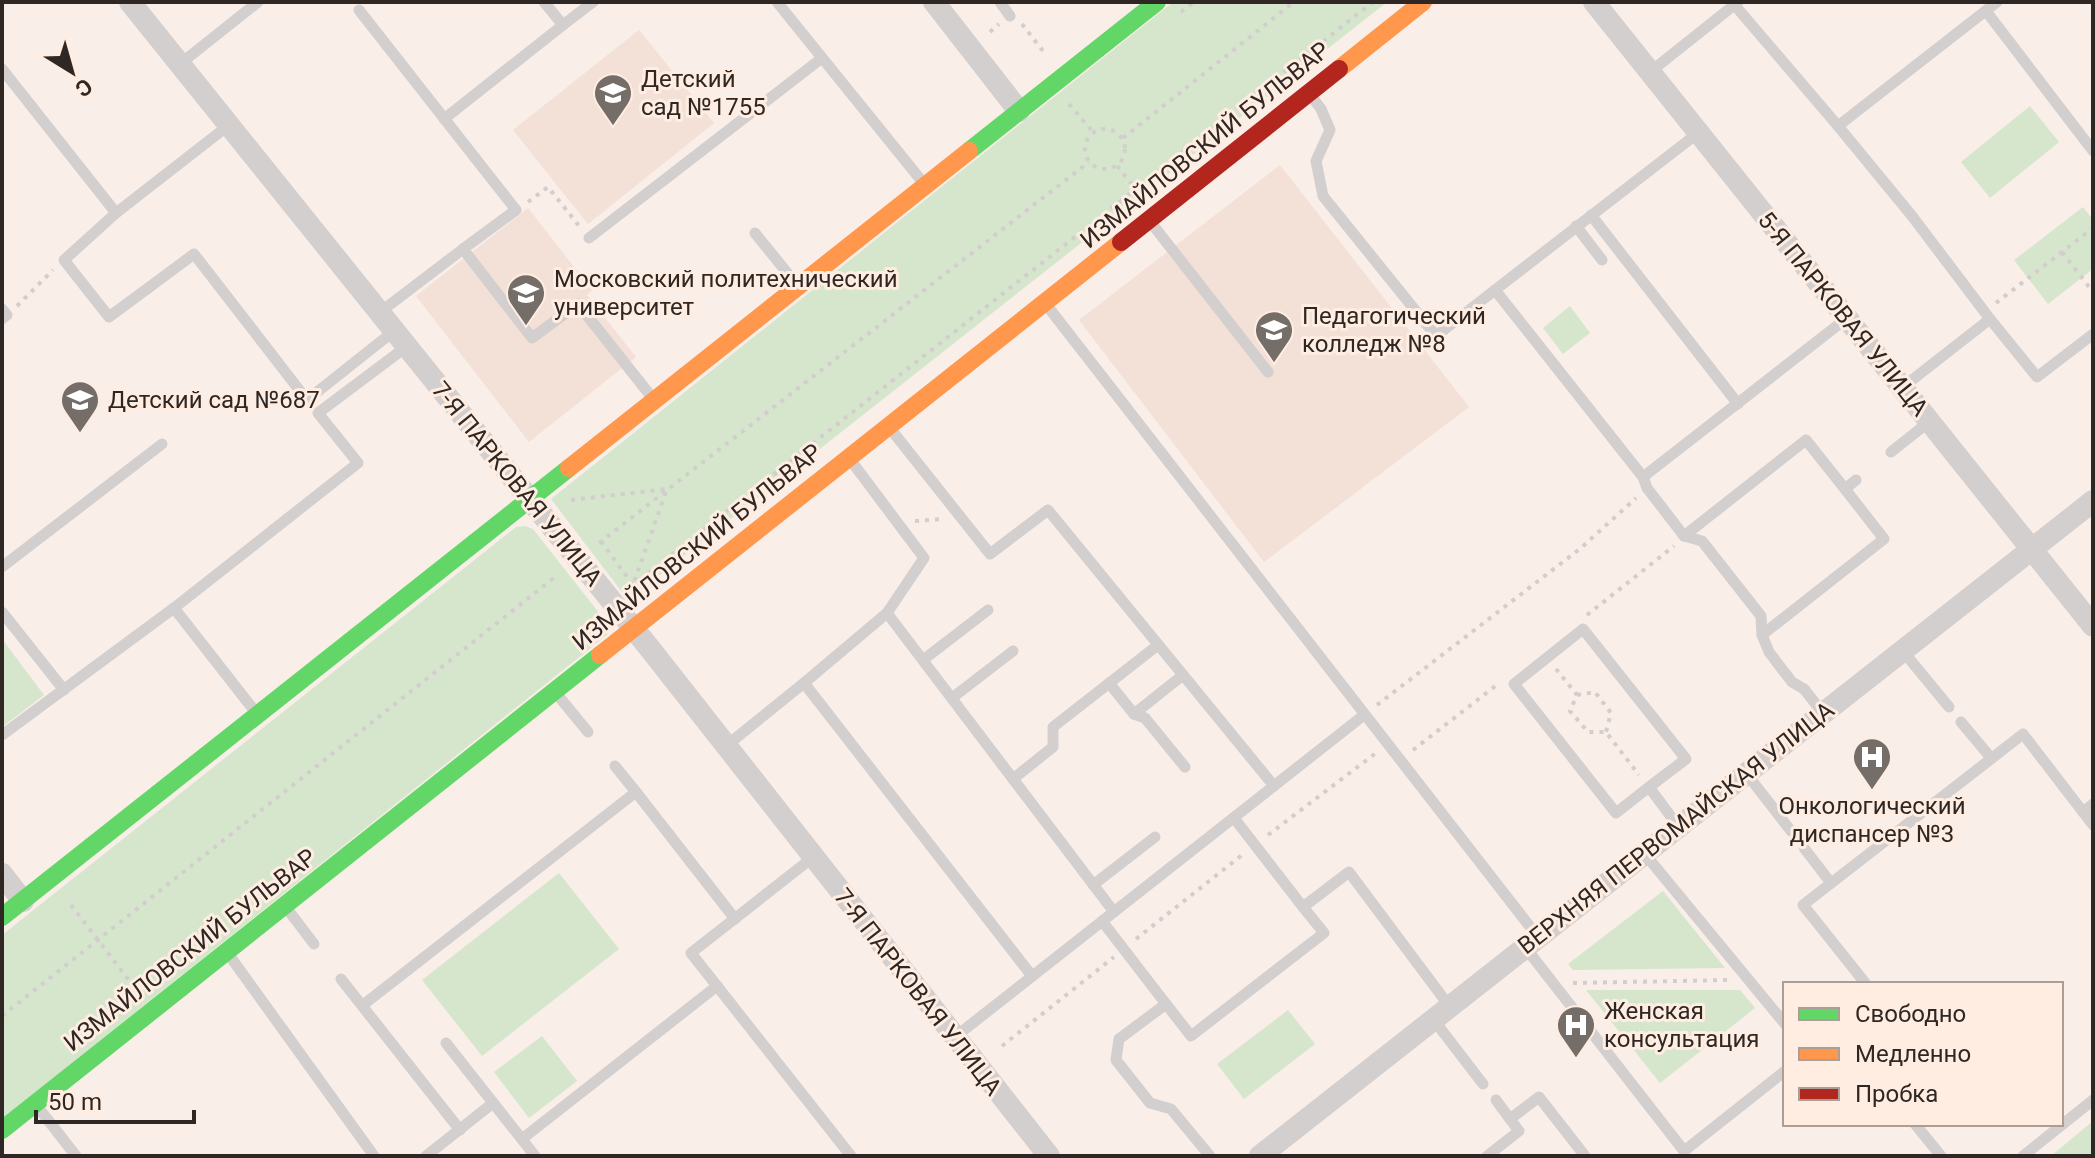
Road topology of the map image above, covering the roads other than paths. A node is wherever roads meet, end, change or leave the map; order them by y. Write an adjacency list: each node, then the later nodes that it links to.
1 (130, 2): 18 (street, 7-Я ПАРКОВАЯ УЛИЦА)
2 (258, 2): 18 (lane)
3 (544, 2): 16 (lane)
4 (593, 2): 16 (lane)
5 (777, 2): 17 (lane)
6 (934, 2): 22 (street)
7 (1000, 2): 15 (lane)
8 (1157, 2): 22 (street)
9 (1423, 2): 21 (street, ИЗМАЙЛОВСКИЙ БУЛЬВАР)
10 (1594, 2): 20 (street, 5-Я ПАРКОВАЯ УЛИЦА)
11 (1997, 2): 14 (lane)
12 (1735, 3): 20 (lane); 25 (lane)
13 (359, 10): 23 (lane)
14 (1986, 11): 25 (lane); 27 (lane)
15 (1010, 16)
16 (563, 25): 23 (lane)
17 (822, 58): 28 (lane); 34 (lane)
18 (180, 64): 24 (street, 7-Я ПАРКОВАЯ УЛИЦА)
19 (2, 69): 29 (lane)
20 (1650, 72): 26 (street, 5-Я ПАРКОВАЯ УЛИЦА)
21 (1308, 93): 31 (street, ИЗМАЙЛОВСКИЙ БУЛЬВАР); 38 (lane)
22 (1019, 111): 28 (street)
23 (444, 119): 35 (lane)
24 (229, 125): 29 (lane); 40 (street, 7-Я ПАРКОВАЯ УЛИЦА)
25 (1838, 126): 41 (lane)
26 (1698, 133): 30 (lane); 42 (street, 5-Я ПАРКОВАЯ УЛИЦА)
27 (2093, 151)
28 (926, 186): 37 (street)
29 (116, 213): 44 (lane)
30 (1591, 215): 32 (lane); 48 (lane)
31 (1149, 220): 39 (street, ИЗМАЙЛОВСКИЙ БУЛЬВАР); 45 (lane)
32 (1576, 226): 36 (lane); 38 (lane)
33 (755, 233): 37 (lane)
34 (589, 238)
35 (463, 249): 40 (lane); 47 (lane)
36 (1602, 260)
37 (798, 287): 47 (street)
38 (1495, 290): 55 (lane)
39 (1045, 303): 50 (street, ИЗМАЙЛОВСКИЙ БУЛЬВАР); 80 (lane)
40 (379, 313): 44 (street, 7-Я ПАРКОВАЯ УЛИЦА)
41 (1987, 315): 43 (lane); 46 (lane)
42 (1847, 318): 46 (street, 5-Я ПАРКОВАЯ УЛИЦА); 48 (lane)
43 (2093, 334)
44 (400, 339): 57 (street, 7-Я ПАРКОВАЯ УЛИЦА); 62 (lane)
45 (1268, 372)
46 (1903, 387): 49 (street, 5-Я ПАРКОВАЯ УЛИЦА)
47 (654, 400): 57 (street)
48 (1738, 404): 55 (lane)
49 (1930, 421): 52 (lane); 60 (street, 5-Я ПАРКОВАЯ УЛИЦА)
50 (888, 426): 53 (street, ИЗМАЙЛОВСКИЙ БУЛЬВАР); 69 (lane)
51 (162, 444): 61 (lane)
52 (1891, 452)
53 (848, 457): 65 (lane); 67 (street, ИЗМАЙЛОВСКИЙ БУЛЬВАР)
54 (1856, 480): 56 (lane)
55 (1645, 482): 59 (lane)
56 (1845, 489): 59 (lane); 68 (lane)
57 (528, 499): 67 (street, 7-Я ПАРКОВАЯ УЛИЦА); 83 (street)
58 (2093, 501): 60 (street, ВЕРХНЯЯ ПЕРВОМАЙСКАЯ УЛИЦА)
59 (1684, 536): 68 (lane)
60 (2032, 549): 66 (street, 5-Я ПАРКОВАЯ УЛИЦА); 70 (street, ВЕРХНЯЯ ПЕРВОМАЙСКАЯ УЛИЦА)
61 (2, 567)
62 (174, 608): 76 (lane); 83 (lane)
63 (988, 610): 72 (lane)
64 (2, 612): 76 (lane)
65 (887, 613): 72 (lane); 74 (lane)
66 (2093, 626)
67 (633, 628): 77 (street, ИЗМАЙЛОВСКИЙ БУЛЬВАР); 87 (street, 7-Я ПАРКОВАЯ УЛИЦА)
68 (1762, 635): 81 (lane)
69 (1158, 645): 73 (lane); 75 (lane)
70 (1902, 650): 79 (lane); 81 (street, ВЕРХНЯЯ ПЕРВОМАЙСКАЯ УЛИЦА)
71 (1013, 651): 78 (lane)
72 (923, 660): 78 (lane)
73 (1183, 675): 82 (lane); 93 (lane)
74 (804, 683): 87 (lane); 119 (lane)
75 (1109, 683): 82 (lane); 92 (lane)
76 (64, 690): 86 (lane)
77 (554, 691): 85 (lane); 110 (street, ИЗМАЙЛОВСКИЙ БУЛЬВАР)
78 (952, 698): 92 (lane)
79 (1949, 707)
80 (1368, 712): 93 (lane); 116 (lane)
81 (1823, 713): 91 (street, ВЕРХНЯЯ ПЕРВОМАЙСКАЯ УЛИЦА)
82 (1134, 714): 90 (lane)
83 (257, 715): 109 (street)
84 (1961, 722): 88 (lane)
85 (588, 732)
86 (2, 735)
87 (726, 746): 105 (street, 7-Я ПАРКОВАЯ УЛИЦА)
88 (1991, 758): 97 (lane); 107 (lane)
89 (615, 766): 95 (lane)
90 (1185, 767)
91 (1746, 773): 100 (street, ВЕРХНЯЯ ПЕРВОМАЙСКАЯ УЛИЦА); 101 (lane)
92 (1013, 779): 108 (lane)
93 (1274, 786): 98 (lane)
94 (1649, 787): 94 (lane); 100 (lane)
95 (636, 792): 114 (lane); 124 (lane)
96 (2093, 804): 97 (lane)
97 (2083, 812): 99 (lane)
98 (1234, 818): 111 (lane); 112 (lane)
99 (2093, 825)
100 (1678, 826): 104 (street, ВЕРХНЯЯ ПЕРВОМАЙСКАЯ УЛИЦА)
101 (1791, 831)
102 (1155, 837): 108 (lane)
103 (1804, 848): 107 (lane)
104 (1644, 853): 116 (street, ВЕРХНЯЯ ПЕРВОМАЙСКАЯ УЛИЦА); 126 (lane)
105 (812, 858): 114 (lane); 127 (street, 7-Я ПАРКОВАЯ УЛИЦА)
106 (2, 874): 109 (street)
107 (1831, 883): 121 (lane)
108 (1093, 885): 112 (lane)
109 (23, 901): 113 (street)
110 (285, 905): 117 (lane); 118 (street, ИЗМАЙЛОВСКИЙ БУЛЬВАР)
111 (1303, 907): 123 (lane); 125 (lane)
112 (1114, 912): 115 (lane)
113 (2, 917)
114 (735, 919): 122 (lane)
115 (1102, 921): 119 (lane); 123 (lane)
116 (1532, 942): 125 (street, ВЕРХНЯЯ ПЕРВОМАЙСКАЯ УЛИЦА); 129 (lane)
117 (314, 944)
118 (226, 951): 134 (street, ИЗМАЙЛОВСКИЙ БУЛЬВАР); 143 (lane)
119 (1032, 976): 127 (lane)
120 (341, 979): 124 (lane)
121 (1864, 982)
122 (717, 986): 141 (lane); 146 (lane)
123 (1166, 1004): 148 (lane)
124 (363, 1005): 140 (lane)
125 (1441, 1013): 130 (lane); 149 (street, ВЕРХНЯЯ ПЕРВОМАЙСКАЯ УЛИЦА)
126 (1783, 1022)
127 (955, 1037): 147 (street, 7-Я ПАРКОВАЯ УЛИЦА)
128 (446, 1043): 133 (lane)
129 (1783, 1073)
130 (1483, 1084)
131 (1496, 1100): 135 (lane)
132 (2093, 1100): 136 (lane)
133 (493, 1103): 140 (lane); 141 (lane)
134 (35, 1104): 139 (street, ИЗМАЙЛОВСКИЙ БУЛЬВАР); 142 (lane)
135 (1510, 1119): 150 (lane); 151 (lane)
136 (2063, 1124)
137 (1917, 1126): 152 (lane)
138 (2060, 1126): 153 (lane)
139 (2, 1130)
140 (460, 1130): 144 (lane)
141 (522, 1139): 145 (lane)
142 (76, 1156)
143 (374, 1156)
144 (426, 1156)
145 (535, 1156)
146 (851, 1156)
147 (1049, 1156)
148 (1210, 1156)
149 (1260, 1156)
150 (1487, 1156)
151 (1585, 1156)
152 (1941, 1156)
153 (2023, 1156)

